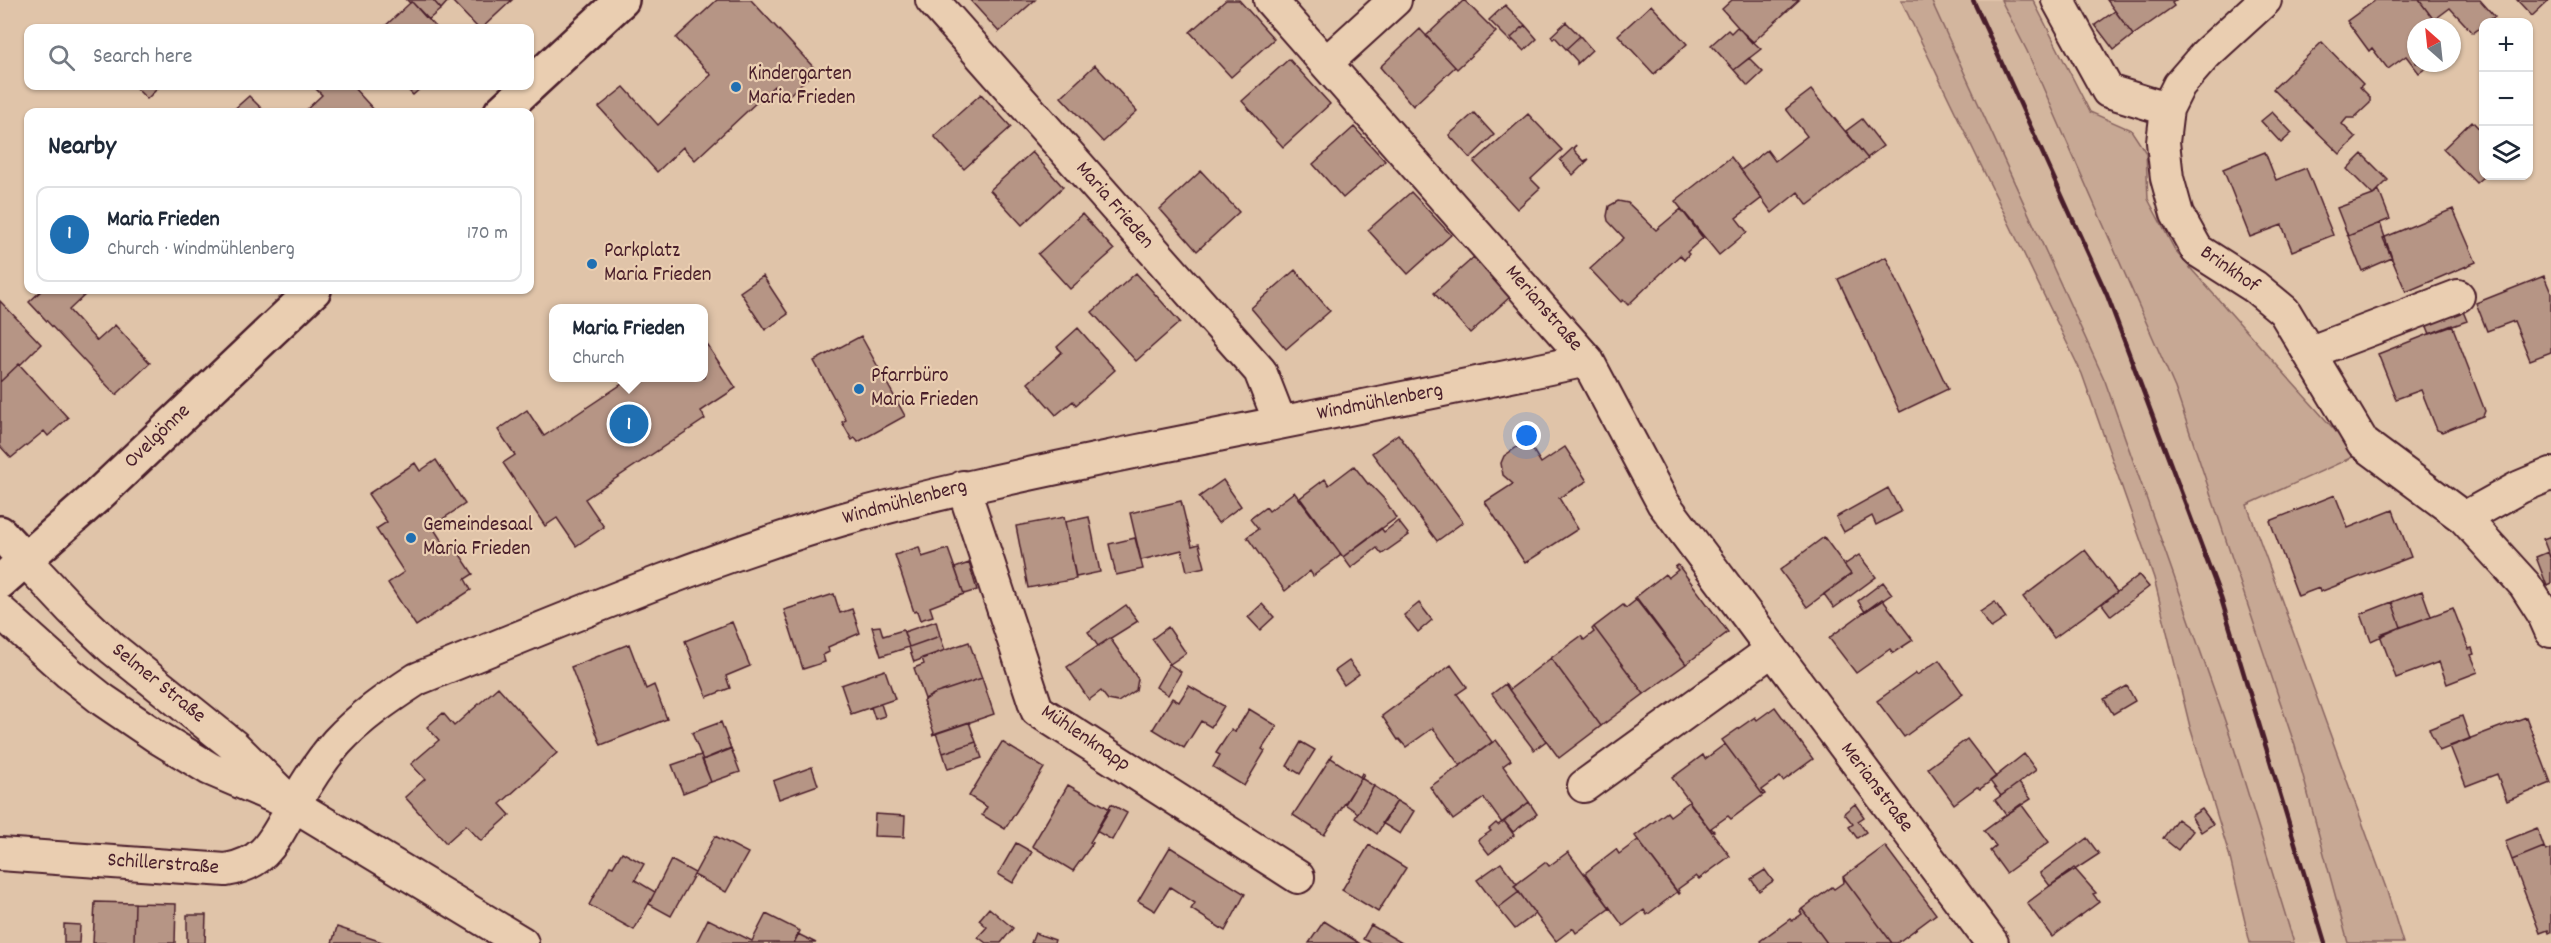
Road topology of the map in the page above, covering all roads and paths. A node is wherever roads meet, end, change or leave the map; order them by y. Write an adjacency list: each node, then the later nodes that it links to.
1 (622, 0): 8 (main road)
2 (932, 0): 16 (street, Maria Frieden)
3 (1270, 0): 7 (street, Merianstraße)
4 (1395, 0): 7 (street)
5 (2058, 0): 11 (street)
6 (2265, 0): 11 (street, Brinkhof)
7 (1326, 63): 15 (street, Merianstraße)
8 (534, 81)
9 (525, 90): 10 (main road)
10 (505, 108)
11 (2167, 109): 14 (street, Brinkhof)
12 (310, 294): 21 (main road, Ovelgönne)
13 (2458, 296): 14 (street)
14 (2311, 352): 19 (street, Brinkhof)
15 (1587, 360): 16 (street, Windmühlenberg); 25 (street, Merianstraße)
16 (1280, 422): 18 (street, Windmühlenberg)
17 (2551, 474): 19 (street)
18 (963, 487): 27 (street, Windmühlenberg); 29 (street, Mühlenknapp)
19 (2464, 518): 24 (street, Brinkhof)
20 (0, 533): 21 (main road)
21 (25, 560): 22 (main road, Ovelgönne); 27 (street, Selmer Straße)
22 (0, 582)
23 (0, 611): 27 (street, Selmer Straße)
24 (2551, 631)
25 (1772, 650): 26 (street); 30 (street, Merianstraße)
26 (1584, 786)
27 (294, 805): 28 (street, Schillerstraße); 31 (street, Selmer Straße)
28 (0, 854)
29 (1298, 877)
30 (1977, 938)
31 (522, 943)

